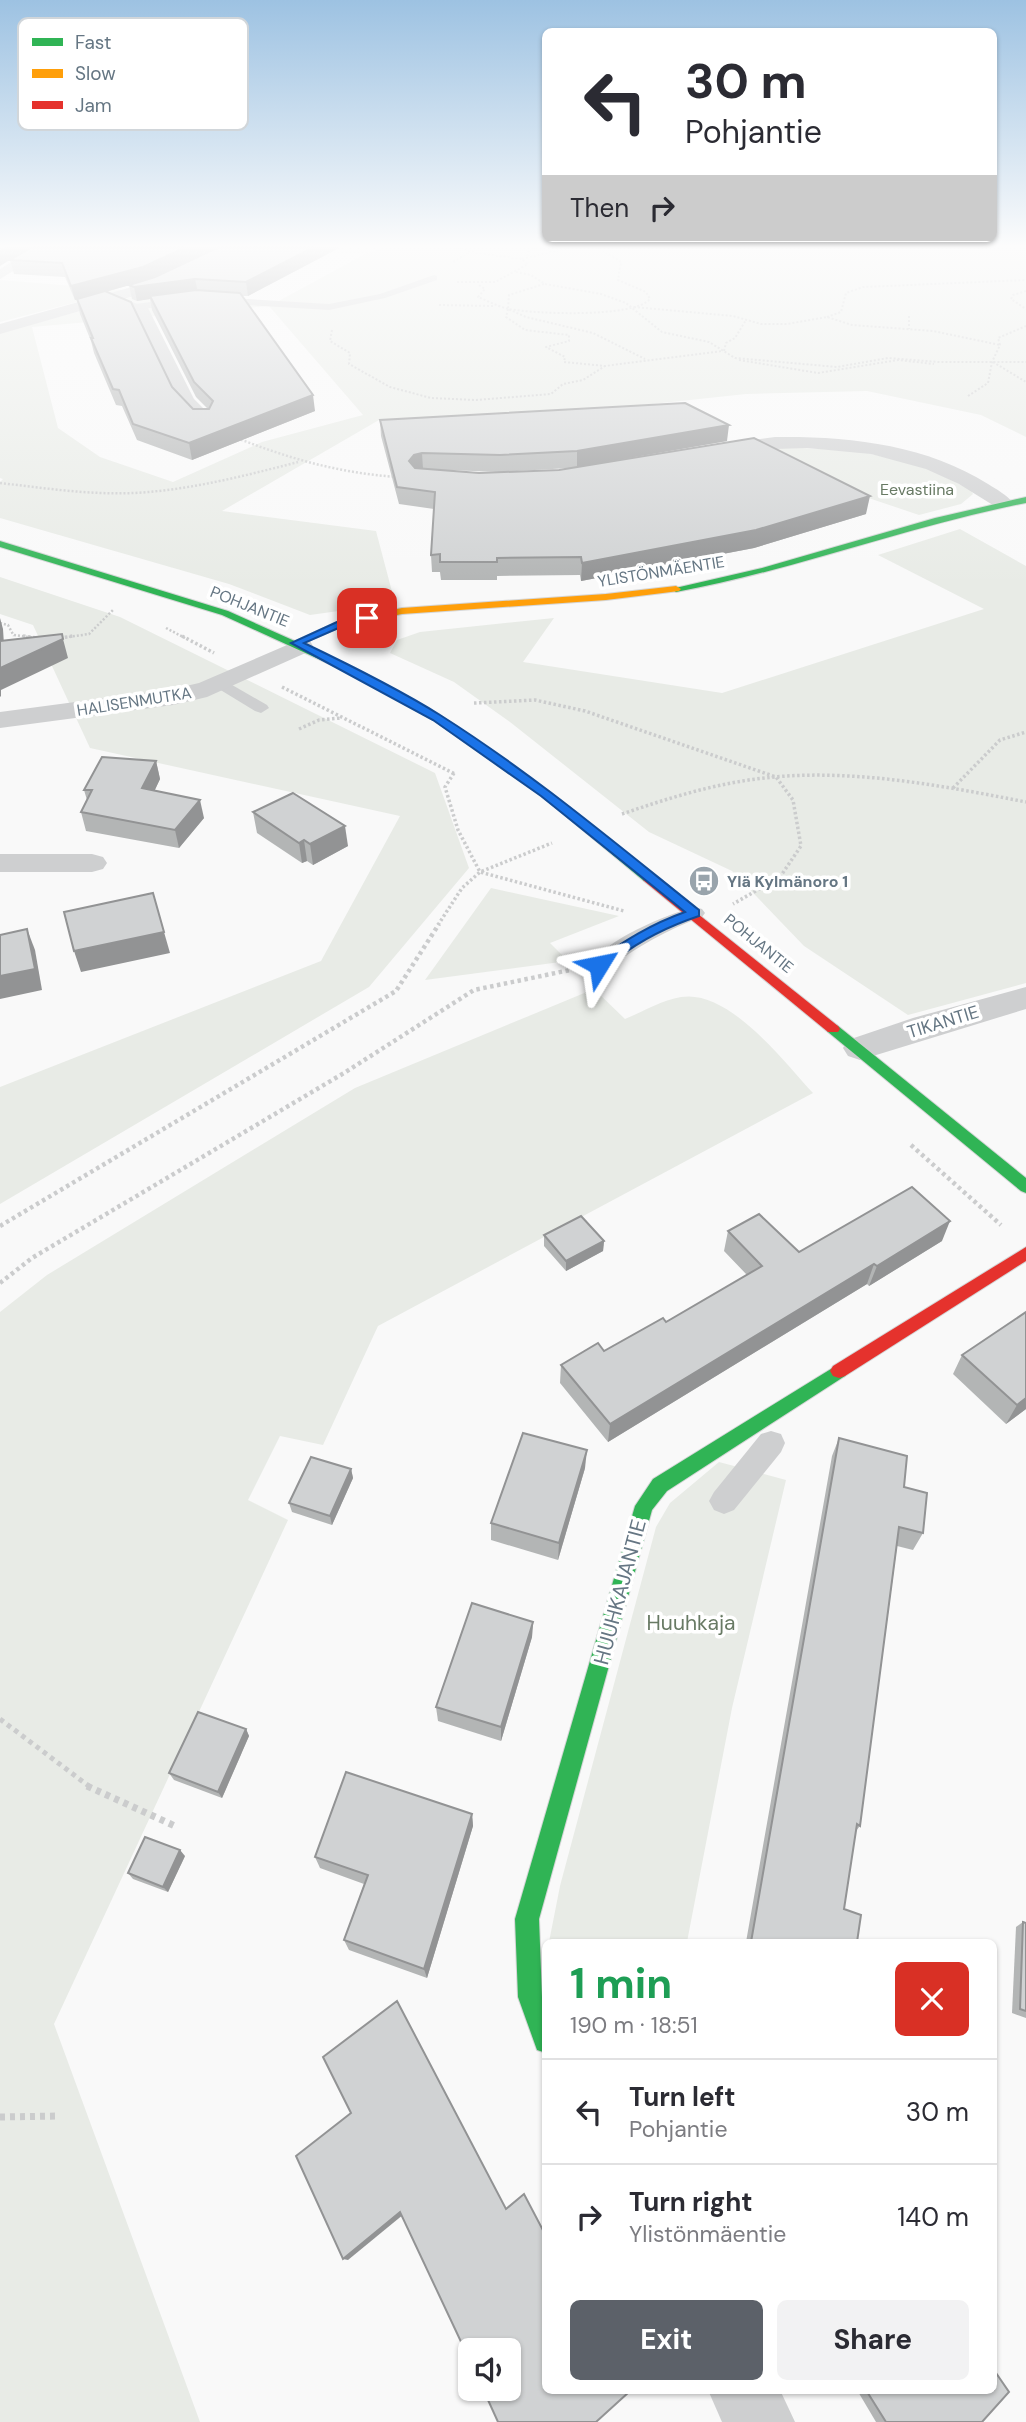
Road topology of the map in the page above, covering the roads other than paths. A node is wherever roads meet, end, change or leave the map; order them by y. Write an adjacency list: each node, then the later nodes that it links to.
1 (166, 360): 2 (street)
2 (205, 419)
3 (696, 455): 5 (street)
4 (1026, 500): 5 (street, YLISTÖNMÄENTIE)
5 (1003, 503): 7 (street, YLISTÖNMÄENTIE)
6 (0, 544): 7 (street, POHJANTIE)
7 (298, 645): 8 (street, HALISENMUTKA); 13 (street, POHJANTIE)
8 (220, 683): 9 (lane); 10 (street, HALISENMUTKA)
9 (261, 708)
10 (0, 720)
11 (0, 863): 12 (street)
12 (92, 863)
13 (695, 913): 14 (lane); 16 (street, POHJANTIE)
14 (599, 965)
15 (1026, 998): 16 (street, TIKANTIE)
16 (860, 1048): 17 (street, POHJANTIE)
17 (1026, 1187)
18 (1026, 1253): 21 (street, HUUHKAJANTIE)
19 (771, 1443): 20 (lane)
20 (724, 1501)
21 (542, 2030)
22 (744, 2394): 23 (street)
23 (760, 2422)

